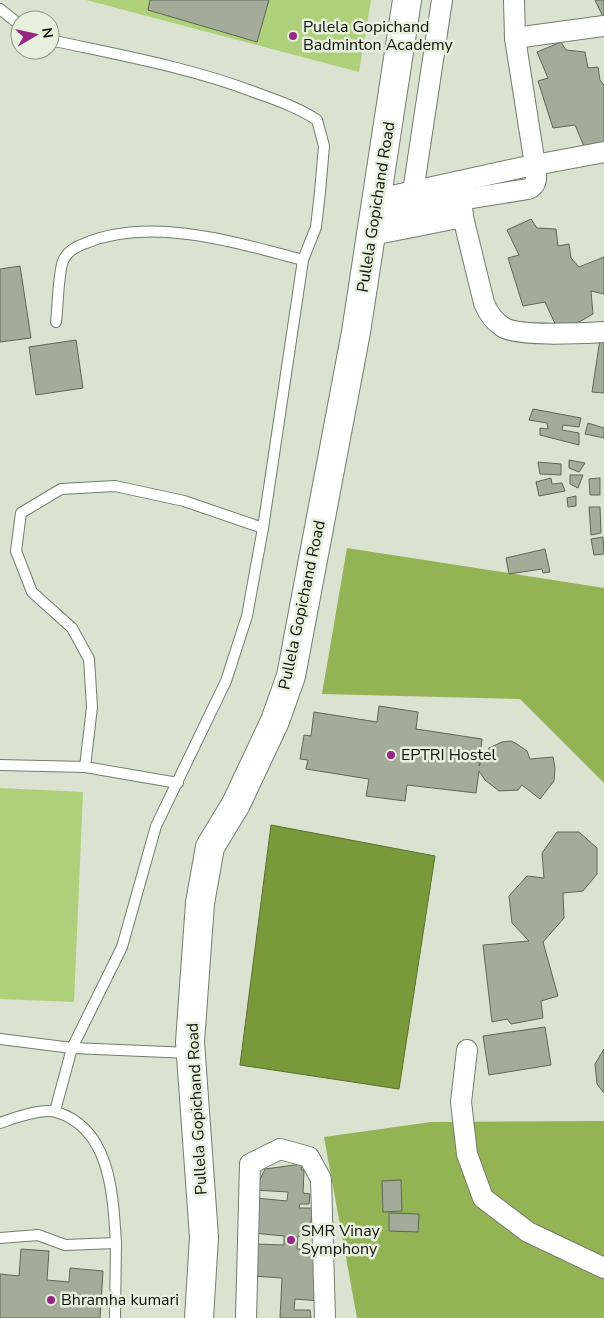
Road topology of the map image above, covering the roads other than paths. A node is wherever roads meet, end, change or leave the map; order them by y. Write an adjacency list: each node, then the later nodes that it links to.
1 (391, 0): 10 (street, Pullela Gopichand Road)
2 (407, 0): 10 (street, Pullela Gopichand Road)
3 (442, 0): 13 (street)
4 (514, 0): 8 (street)
5 (0, 8): 6 (lane)
6 (10, 16)
7 (604, 26): 8 (street)
8 (516, 38): 12 (street)
9 (60, 42): 16 (lane)
10 (393, 42): 15 (street, Pullela Gopichand Road); 15 (street, Pullela Gopichand Road)
11 (604, 152): 12 (street)
12 (529, 166): 14 (street)
13 (413, 192): 14 (street); 15 (street)
14 (460, 200): 15 (street); 18 (street)
15 (370, 230): 26 (street, Pullela Gopichand Road)
16 (303, 260): 17 (lane); 19 (lane)
17 (56, 322)
18 (604, 332)
19 (263, 528): 21 (lane); 22 (lane)
20 (0, 765): 21 (lane)
21 (84, 767): 22 (lane)
22 (178, 783): 24 (lane)
23 (0, 1039): 24 (lane)
24 (72, 1048): 26 (lane); 27 (lane)
25 (468, 1050): 31 (street)
26 (184, 1052): 33 (street, Pullela Gopichand Road); 34 (street, Pullela Gopichand Road)
27 (55, 1111): 28 (lane); 30 (lane)
28 (0, 1123)
29 (0, 1238): 30 (lane)
30 (116, 1243): 32 (lane)
31 (604, 1268)
32 (115, 1318)
33 (187, 1318)
34 (199, 1318)
35 (246, 1318): 36 (street)
36 (325, 1318)

